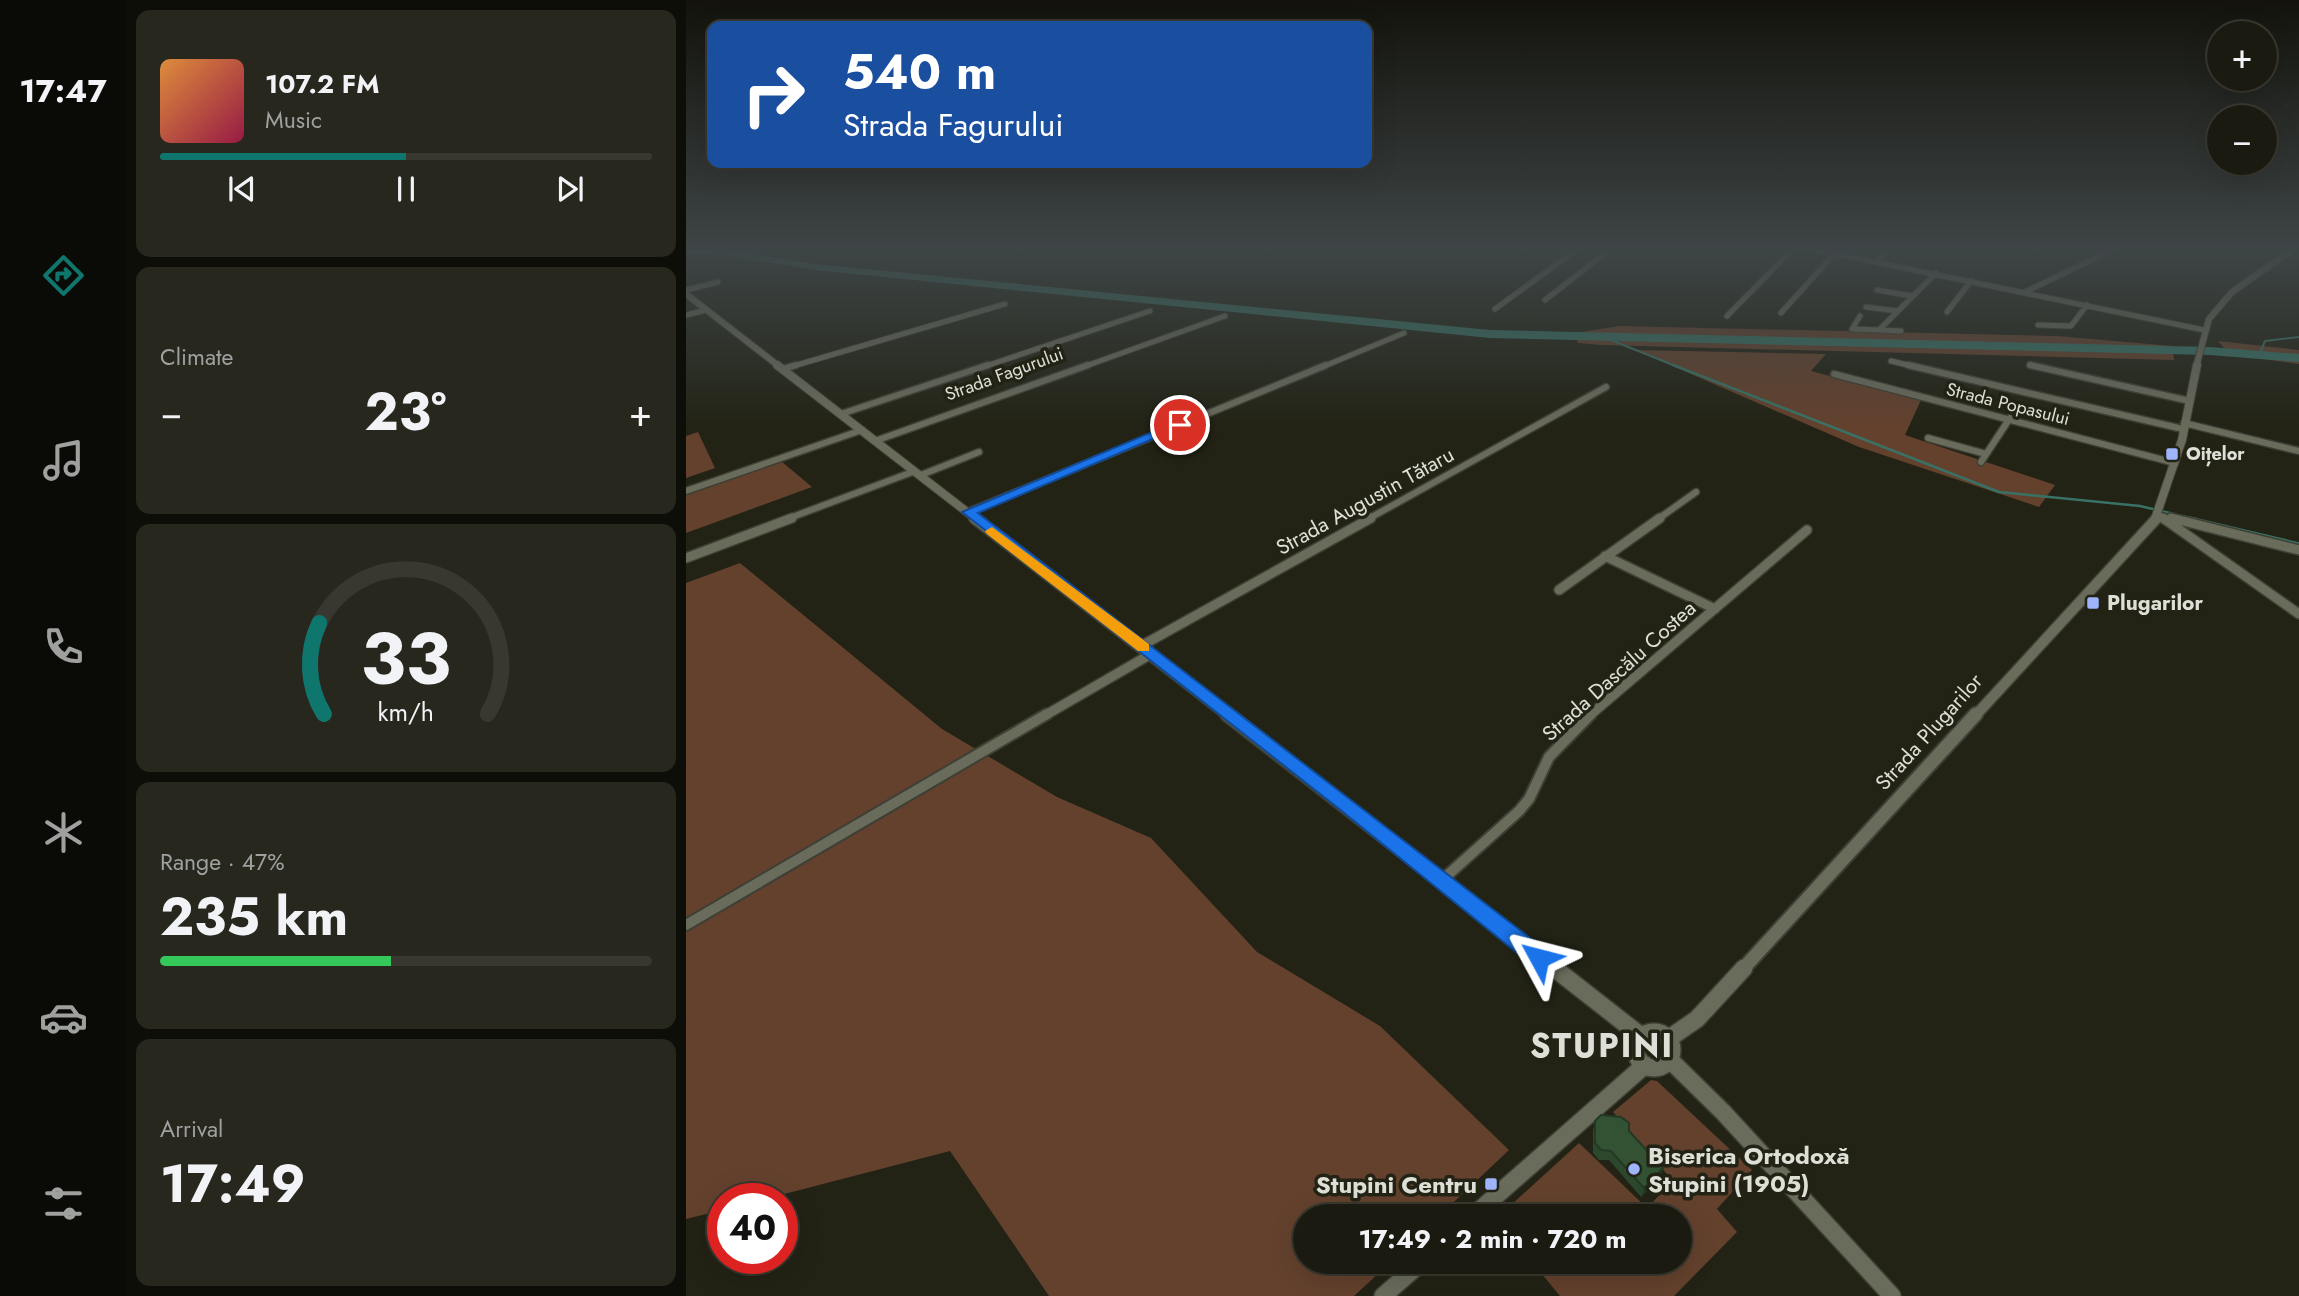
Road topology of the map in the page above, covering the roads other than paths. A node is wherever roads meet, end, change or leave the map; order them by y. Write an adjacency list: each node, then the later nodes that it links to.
1 (990, 308): 26 (street)
2 (1734, 308): 17 (street)
3 (1786, 308): 14 (street)
4 (1877, 308): 12 (street)
5 (1900, 308): 12 (street)
6 (1950, 308): 13 (street)
7 (2084, 308): 19 (street)
8 (2103, 308): 21 (street)
9 (2217, 308): 21 (street, Strada Plugarilor)
10 (706, 310): 15 (street); 26 (street)
11 (1150, 311): 30 (street, Strada Fagurului)
12 (1897, 311): 20 (street)
13 (1947, 312)
14 (1782, 313)
15 (686, 315)
16 (1226, 316): 35 (street, Strada Fagurului)
17 (1727, 316)
18 (1860, 316): 20 (street)
19 (2038, 325)
20 (1878, 330): 22 (street)
21 (2204, 330): 29 (street, Strada Plugarilor)
22 (1901, 331)
23 (1404, 334): 44 (street)
24 (1891, 361): 32 (street)
25 (2030, 365): 29 (street)
26 (783, 369): 30 (street)
27 (1833, 374): 31 (street, Strada Popasului)
28 (1606, 387): 53 (street, Strada Augustin Tătaru)
29 (2190, 401): 32 (street, Strada Plugarilor)
30 (841, 414): 33 (street)
31 (2010, 418): 38 (street); 40 (street, Strada Popasului)
32 (2184, 426): 36 (street); 40 (street, Strada Plugarilor)
33 (862, 430): 35 (street); 42 (street)
34 (1928, 438): 38 (street)
35 (875, 440): 41 (street)
36 (2299, 451)
37 (979, 452): 41 (street)
38 (1986, 454): 39 (street)
39 (1981, 462)
40 (2175, 463): 45 (street, Strada Plugarilor)
41 (918, 473): 44 (street); 49 (street)
42 (686, 491)
43 (1696, 492): 48 (street)
44 (968, 512): 53 (street)
45 (2161, 512): 47 (street); 52 (street); 58 (street, Strada Plugarilor)
46 (1807, 530): 51 (street, Strada Dascălu Costea)
47 (2299, 550)
48 (1605, 556): 50 (street); 51 (street)
49 (686, 558)
50 (1559, 590)
51 (1715, 609): 55 (street, Strada Dascălu Costea)
52 (2299, 614)
53 (1141, 646): 54 (street)
54 (1151, 654): 55 (street); 56 (street)
55 (1441, 881): 57 (street)
56 (686, 925)
57 (1641, 1035): 58 (street); 60 (street)
58 (1668, 1039): 59 (street)
59 (1671, 1061): 60 (street); 64 (street)
60 (1644, 1065): 61 (street)
61 (1487, 1204)
62 (1408, 1274): 63 (street)
63 (1383, 1296)
64 (1892, 1296)

